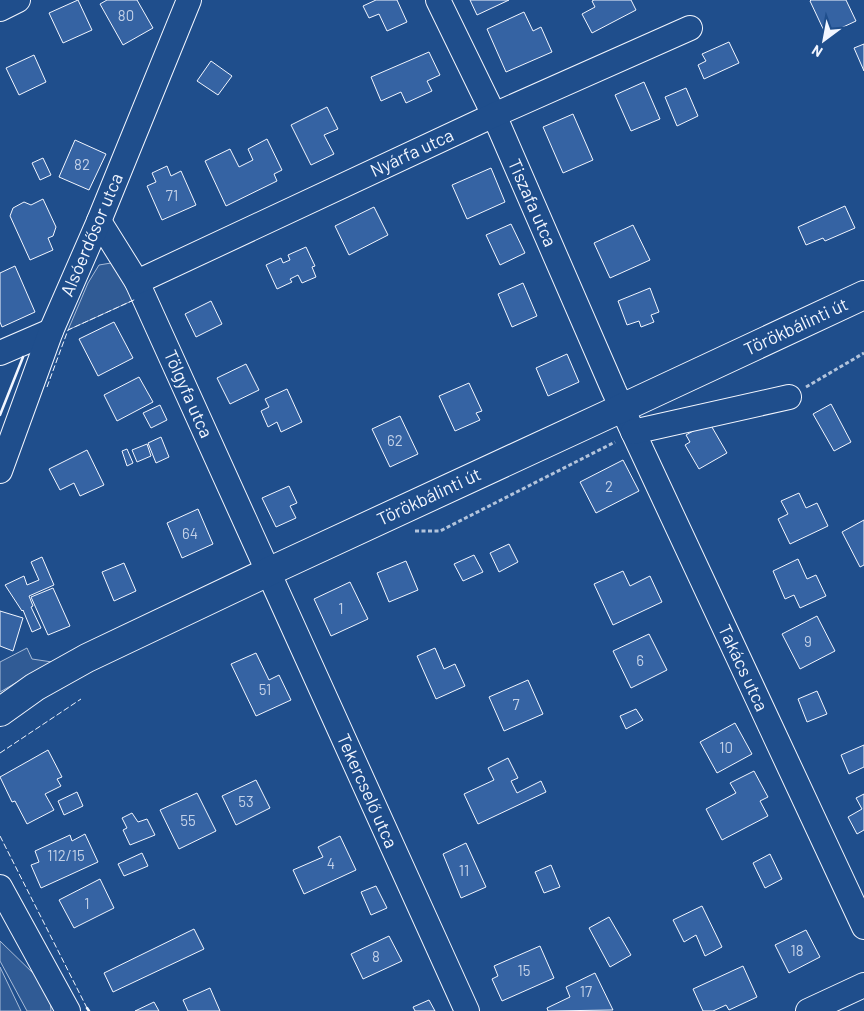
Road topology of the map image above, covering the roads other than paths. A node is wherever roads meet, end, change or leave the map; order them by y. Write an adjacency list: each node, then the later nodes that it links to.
1 (18, 0): 4 (street)
2 (189, 0): 7 (street, Alsóerdősor utca)
3 (438, 0): 6 (street, Tiszafa utca)
4 (0, 9)
5 (690, 28): 6 (street, Nyárfa utca)
6 (494, 115): 8 (street, Nyárfa utca); 13 (street, Tiszafa utca)
7 (99, 221): 8 (street, Tölgyfa utca); 10 (street, Alsóerdősor utca)
8 (137, 282): 15 (street, Tölgyfa utca)
9 (864, 295): 13 (main road, Törökbálinti út)
10 (51, 331): 11 (street); 14 (street, Alsóerdősor utca)
11 (0, 354)
12 (789, 397): 13 (street)
13 (628, 420): 15 (main road, Törökbálinti út); 18 (street, Takács utca)
14 (0, 471)
15 (268, 572): 16 (main road, Törökbálinti út); 21 (street, Tekercselő utca)
16 (0, 712)
17 (0, 887): 20 (street)
18 (864, 927)
19 (864, 985): 22 (street)
20 (68, 1011)
21 (467, 1011)
22 (808, 1011)

